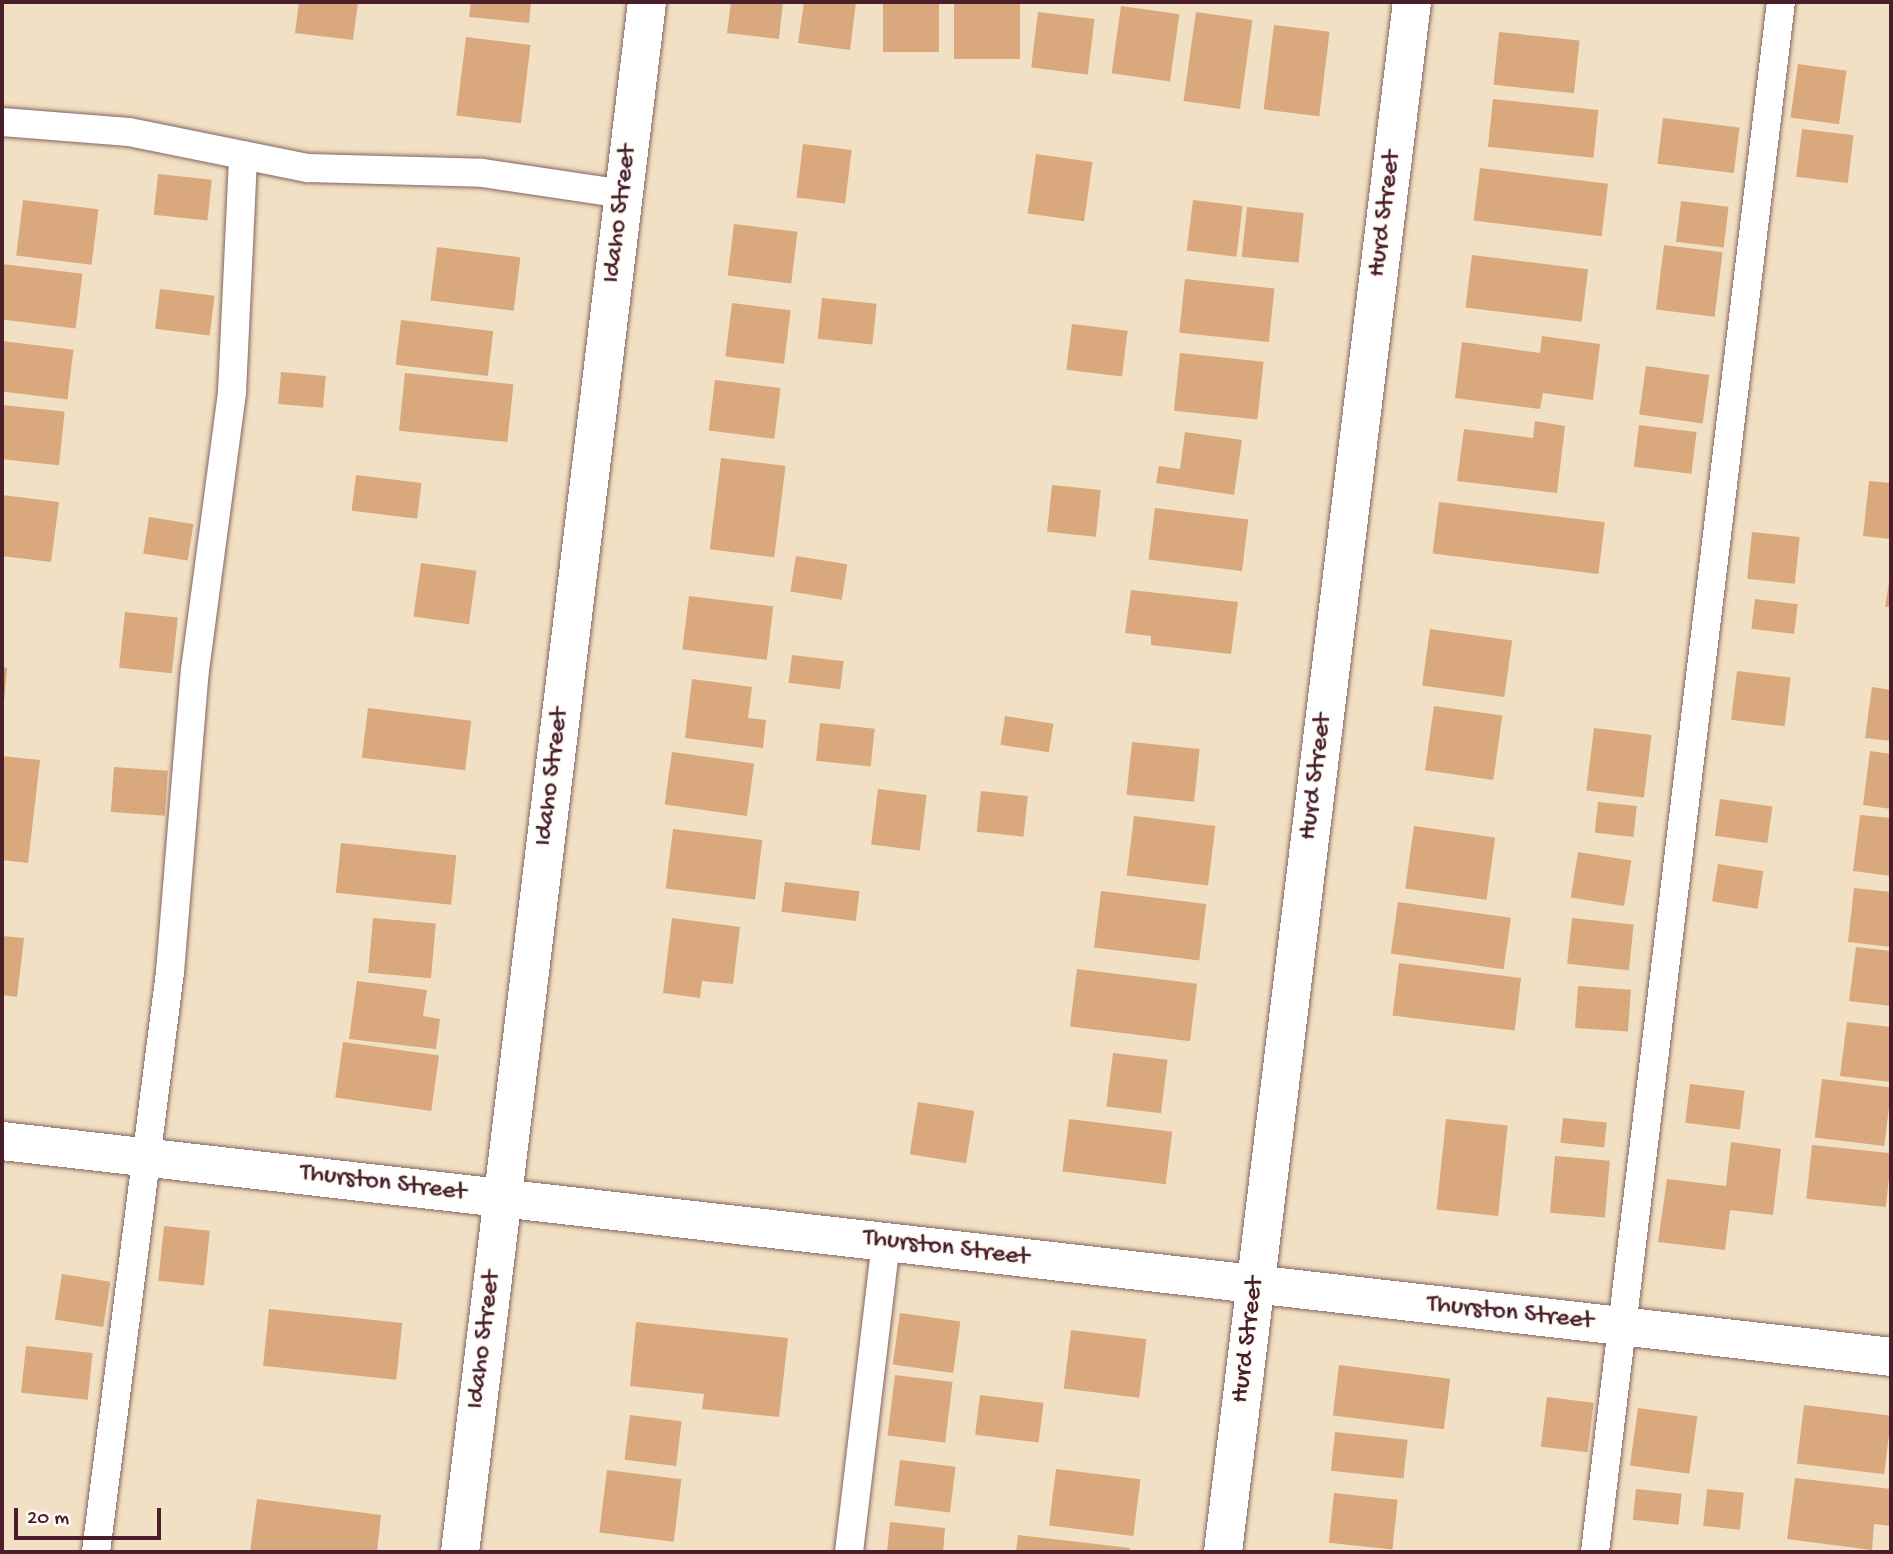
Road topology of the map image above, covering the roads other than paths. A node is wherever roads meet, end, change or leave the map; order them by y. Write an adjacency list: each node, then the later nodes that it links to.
1 (647, 2): 6 (street, Idaho Street)
2 (1412, 2): 11 (street, Hurd Street)
3 (1781, 2): 12 (lane)
4 (2, 122): 5 (lane)
5 (243, 155): 6 (lane); 8 (lane)
6 (624, 194): 9 (street, Idaho Street)
7 (2, 1141): 8 (street, Thurston Street)
8 (145, 1157): 9 (street, Thurston Street); 14 (lane)
9 (502, 1198): 10 (street, Thurston Street); 15 (street, Idaho Street)
10 (886, 1242): 11 (street, Thurston Street); 16 (lane)
11 (1256, 1285): 12 (street, Thurston Street); 17 (street, Hurd Street)
12 (1623, 1326): 13 (street, Thurston Street); 18 (lane)
13 (1891, 1357)
14 (96, 1552)
15 (460, 1552)
16 (849, 1552)
17 (1223, 1552)
18 (1595, 1552)

